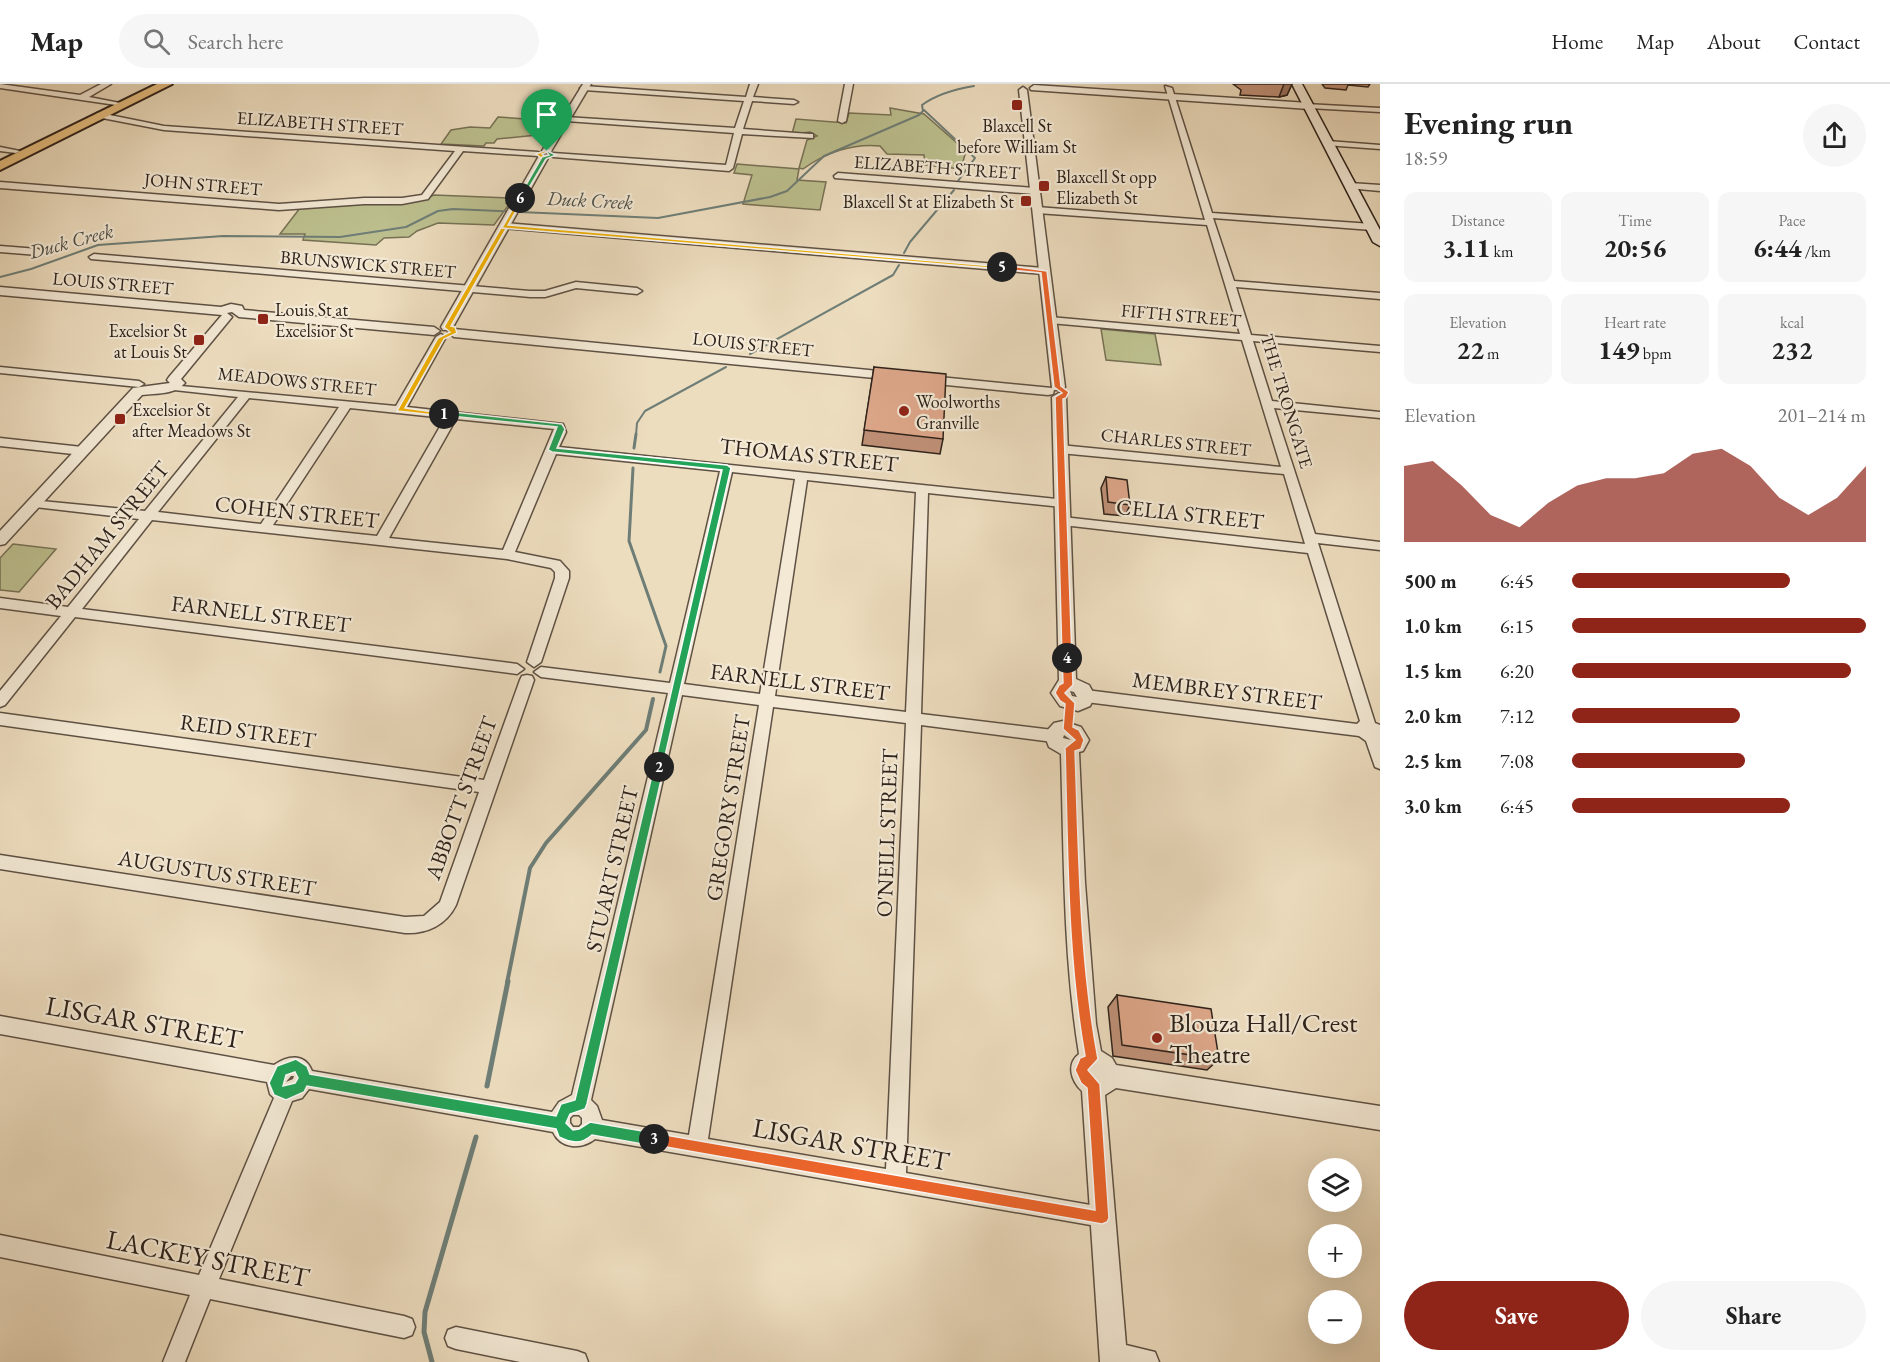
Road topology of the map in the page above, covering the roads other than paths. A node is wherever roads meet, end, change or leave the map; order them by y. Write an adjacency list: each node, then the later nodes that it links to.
1 (38, 84): 11 (street)
2 (107, 84): 13 (street)
3 (156, 84): 16 (main road)
4 (166, 84): 19 (main road)
5 (754, 84): 14 (street)
6 (849, 84): 21 (street)
7 (1297, 84): 17 (main road)
8 (0, 86): 11 (street)
9 (585, 86): 14 (street); 20 (street)
10 (1025, 87): 12 (street); 36 (street)
11 (26, 90): 13 (street)
12 (1170, 92): 17 (street); 38 (street, THE TRONGATE)
13 (81, 98): 16 (street)
14 (748, 99): 15 (street); 22 (street)
15 (794, 102)
16 (116, 103): 28 (main road)
17 (1309, 106): 18 (street); 24 (main road)
18 (1380, 110)
19 (100, 116): 27 (street, ELIZABETH STREET); 31 (main road)
20 (566, 119): 22 (street); 29 (street)
21 (842, 121)
22 (738, 132): 23 (street); 29 (street, ELIZABETH STREET)
23 (810, 136)
24 (1328, 143): 25 (street); 34 (main road)
25 (1380, 147)
26 (0, 149): 28 (street)
27 (460, 149): 29 (street, ELIZABETH STREET); 33 (street, JOHN STREET)
28 (16, 151): 30 (main road)
29 (546, 155): 39 (street)
30 (0, 159)
31 (0, 166)
32 (838, 176): 36 (street, ELIZABETH STREET)
33 (0, 185)
34 (1350, 186): 35 (street); 40 (main road)
35 (1380, 188)
36 (1034, 191): 37 (street)
37 (1037, 210): 38 (street); 44 (street)
38 (1209, 219): 40 (street); 45 (street, THE TRONGATE)
39 (507, 222): 44 (street); 46 (street)
40 (1377, 234)
41 (0, 249): 42 (street)
42 (38, 252)
43 (94, 257): 46 (street, BRUNSWICK STREET)
44 (1044, 271): 51 (street)
45 (1230, 284): 49 (street); 53 (street, THE TRONGATE)
46 (469, 290): 48 (street, BRUNSWICK STREET); 52 (street)
47 (0, 291): 50 (street, LOUIS STREET)
48 (637, 291)
49 (1380, 296)
50 (229, 314): 52 (street, LOUIS STREET); 56 (street)
51 (1050, 320): 53 (street, FIFTH STREET); 58 (street)
52 (444, 332): 58 (street, LOUIS STREET); 62 (street)
53 (1246, 337): 54 (street, FIFTH STREET); 61 (street, THE TRONGATE)
54 (1380, 349)
55 (0, 370): 57 (street)
56 (174, 383): 57 (street); 59 (street, MEADOWS STREET)
57 (138, 387): 68 (street)
58 (1055, 392): 66 (street)
59 (246, 394): 60 (street, MEADOWS STREET); 75 (street, BADHAM STREET)
60 (347, 404): 62 (street, MEADOWS STREET); 77 (street)
61 (1268, 404): 64 (street); 70 (street, THE TRONGATE)
62 (400, 409): 63 (street, MEADOWS STREET)
63 (453, 414): 67 (street, MEADOWS STREET); 79 (street)
64 (1380, 414)
65 (0, 442): 68 (street)
66 (1060, 449): 70 (street, CHARLES STREET); 74 (street)
67 (552, 450): 69 (street, THOMAS STREET); 82 (street)
68 (82, 451): 73 (street)
69 (727, 468): 71 (street, THOMAS STREET); 87 (street, STUART STREET)
70 (1288, 471): 80 (street, THE TRONGATE)
71 (802, 476): 72 (street, THOMAS STREET); 89 (street, GREGORY STREET)
72 (922, 488): 74 (street, THOMAS STREET); 92 (street, O'NEILL STREET)
73 (35, 503): 75 (street, COHEN STREET); 78 (street)
74 (1062, 503): 76 (street)
75 (148, 517): 77 (street, COHEN STREET); 85 (street, BADHAM STREET)
76 (1063, 521): 80 (street, CELIA STREET); 88 (street)
77 (264, 529): 79 (street, COHEN STREET)
78 (1, 538)
79 (380, 542): 82 (street, COHEN STREET)
80 (1311, 544): 81 (street, CELIA STREET); 93 (street, THE TRONGATE)
81 (1380, 546)
82 (507, 555): 83 (street, COHEN STREET)
83 (555, 564): 86 (street, ABBOTT STREET)
84 (0, 603): 85 (street, FARNELL STREET)
85 (71, 613): 86 (street, FARNELL STREET); 90 (street, BADHAM STREET)
86 (530, 671): 87 (street, FARNELL STREET); 96 (street, ABBOTT STREET)
87 (677, 689): 89 (street, FARNELL STREET); 102 (street, STUART STREET)
88 (1074, 694): 93 (street, MEMBREY STREET); 94 (street)
89 (767, 700): 92 (street, FARNELL STREET); 106 (street, GREGORY STREET)
90 (0, 701)
91 (0, 719): 96 (street, REID STREET)
92 (913, 719): 94 (street, FARNELL STREET); 107 (street, O'NEILL STREET)
93 (1372, 732): 95 (street, THE TRONGATE)
94 (1064, 738): 100 (street)
95 (1380, 763)
96 (489, 787): 98 (street, ABBOTT STREET)
97 (0, 862): 98 (street, AUGUSTUS STREET)
98 (427, 923)
99 (0, 1025): 101 (street, LISGAR STREET)
100 (1098, 1073): 103 (street); 108 (street)
101 (282, 1084): 104 (street, LISGAR STREET); 110 (street)
102 (580, 1104): 104 (street); 105 (street)
103 (1380, 1118)
104 (560, 1123): 105 (street)
105 (590, 1128): 106 (street, LISGAR STREET)
106 (697, 1147): 107 (street, LISGAR STREET)
107 (896, 1180): 108 (street, LISGAR STREET)
108 (1102, 1218): 113 (street)
109 (0, 1246): 110 (street, LACKEY STREET)
110 (206, 1286): 111 (street, LACKEY STREET); 114 (street)
111 (404, 1327)
112 (456, 1338): 115 (street)
113 (1114, 1359): 116 (street)
114 (174, 1362)
115 (577, 1362)
116 (1145, 1362)

